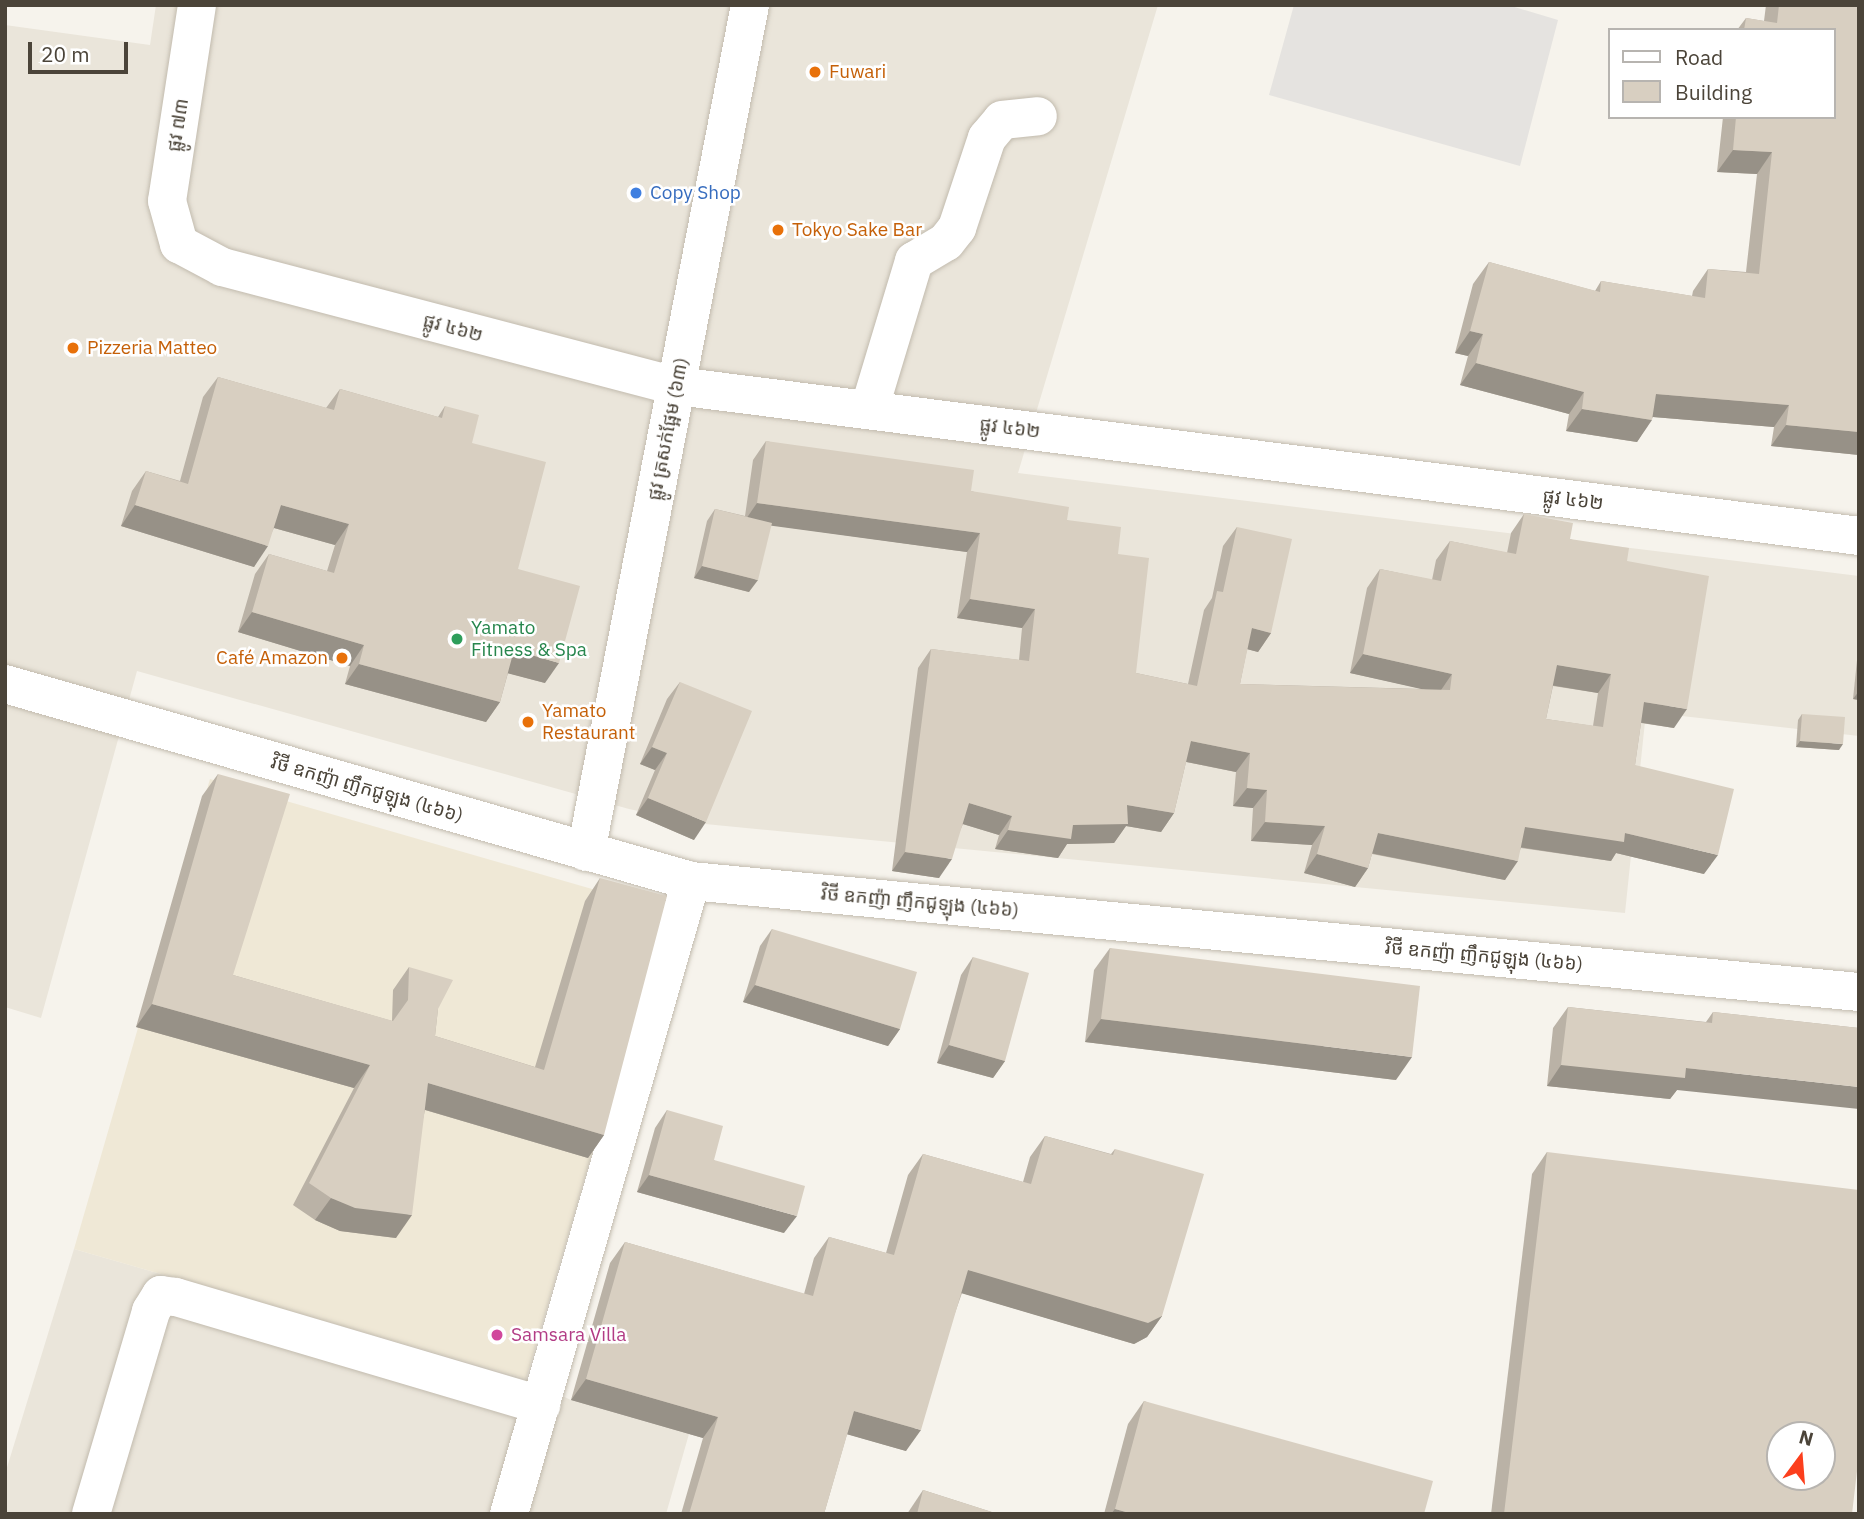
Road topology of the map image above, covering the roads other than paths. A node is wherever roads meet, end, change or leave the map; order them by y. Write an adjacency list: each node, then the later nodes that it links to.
1 (197, 5): 4 (street, ផ្លូវ ៧៣)
2 (750, 5): 5 (street, ផ្លូវ ត្រសក់ផ្អែម (៦៣))
3 (1038, 116): 6 (street)
4 (178, 244): 5 (street, ផ្លូវ ៤៦២)
5 (677, 386): 6 (street, ផ្លូវ ៤៦២); 9 (street, ផ្លូវ ត្រសក់ផ្អែម (៦៣))
6 (869, 410): 7 (street, ផ្លូវ ៤៦២)
7 (1859, 536)
8 (5, 684): 9 (street, វិថី ឧកញ៉ា ញឹកជូឡុង (៤៦៦))
9 (586, 852): 10 (street, វិថី ឧកញ៉ា ញឹកជូឡុង (៤៦៦))
10 (691, 881): 11 (street, វិថី ឧកញ៉ា ញឹកជូឡុង (៤៦៦)); 12 (street)
11 (1859, 992)
12 (541, 1405): 13 (street); 14 (street)
13 (91, 1514)
14 (509, 1514)

